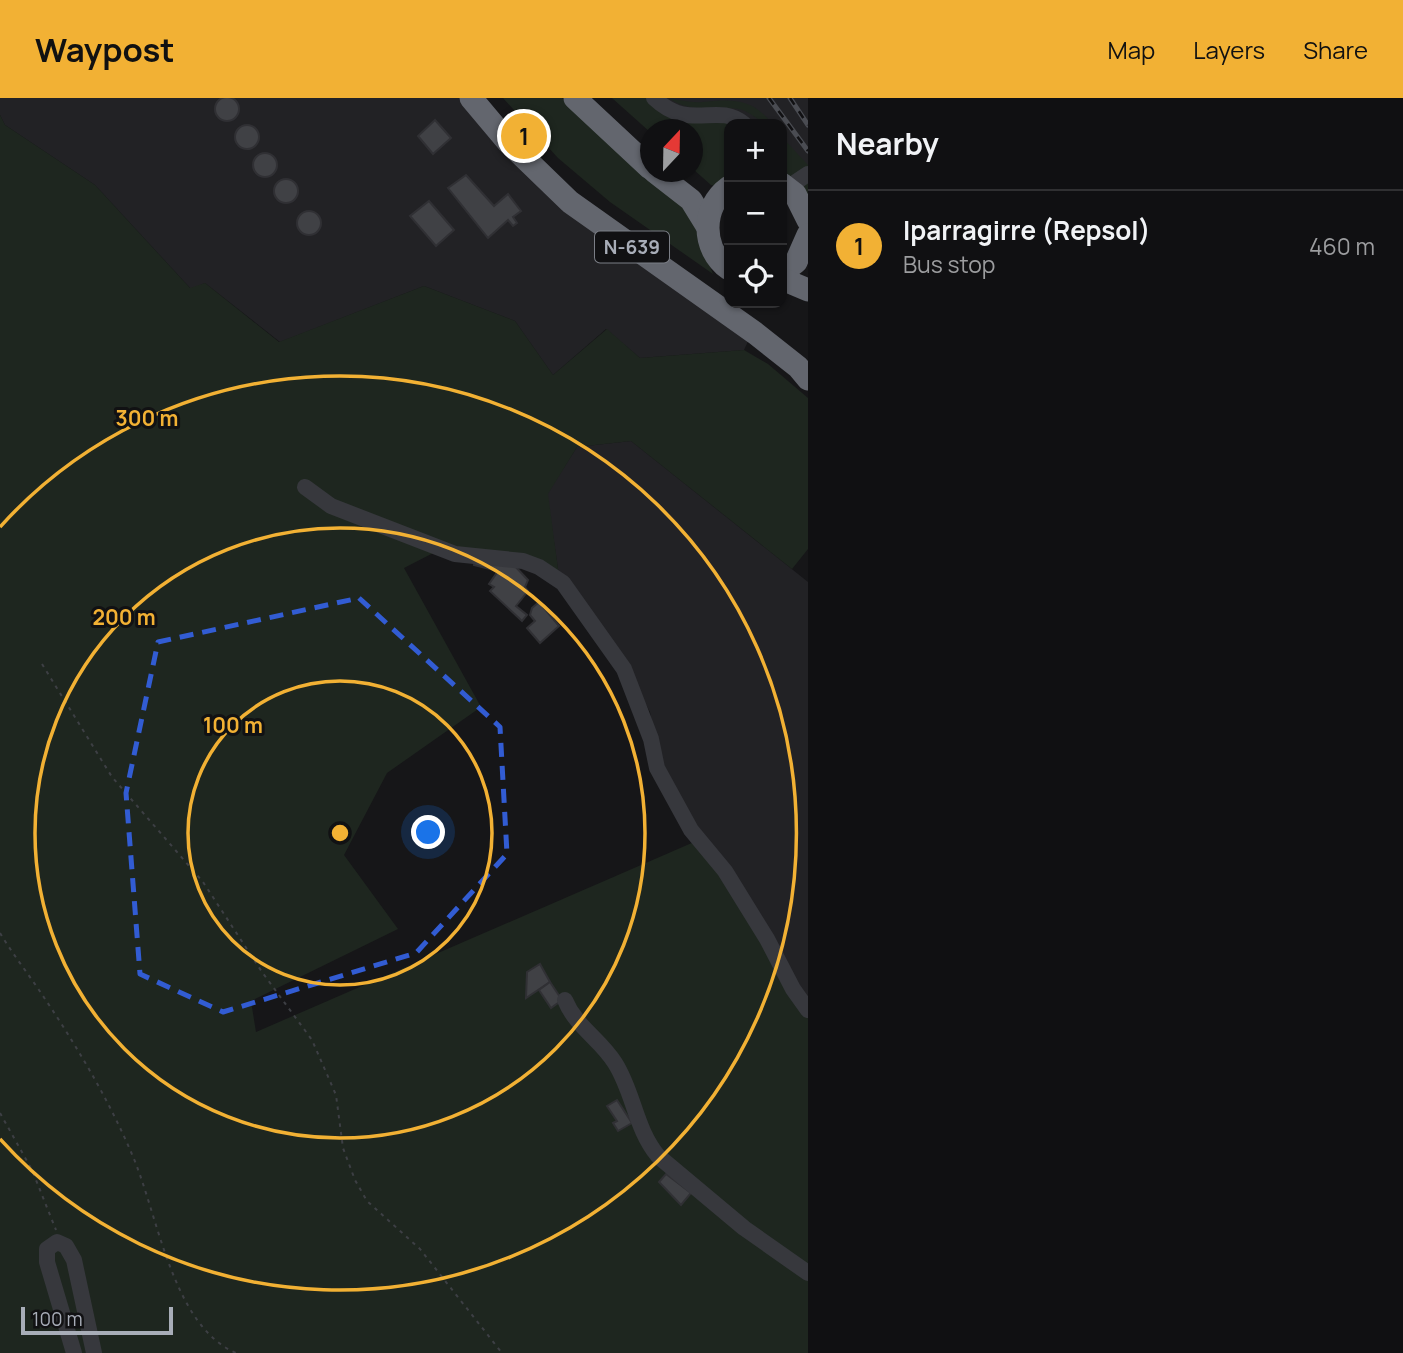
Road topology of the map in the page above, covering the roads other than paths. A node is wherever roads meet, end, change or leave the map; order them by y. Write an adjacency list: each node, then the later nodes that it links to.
1 (471, 98): 20 (highway, N-639)
2 (575, 98): 7 (highway)
3 (594, 98): 6 (highway)
4 (654, 98): 5 (street)
5 (736, 119)
6 (640, 141)
7 (640, 159)
8 (795, 181): 13 (highway)
9 (668, 182): 14 (highway)
10 (690, 182): 11 (highway)
11 (724, 190)
12 (724, 191): 14 (highway)
13 (806, 211)
14 (708, 226): 16 (highway)
15 (806, 251): 17 (highway)
16 (724, 263)
17 (787, 268)
18 (787, 281): 19 (highway)
19 (808, 290)
20 (808, 379)
21 (305, 487): 23 (street)
22 (565, 1000): 24 (street)
23 (808, 1010)
24 (808, 1273)
25 (74, 1353): 26 (street)
26 (93, 1353)

